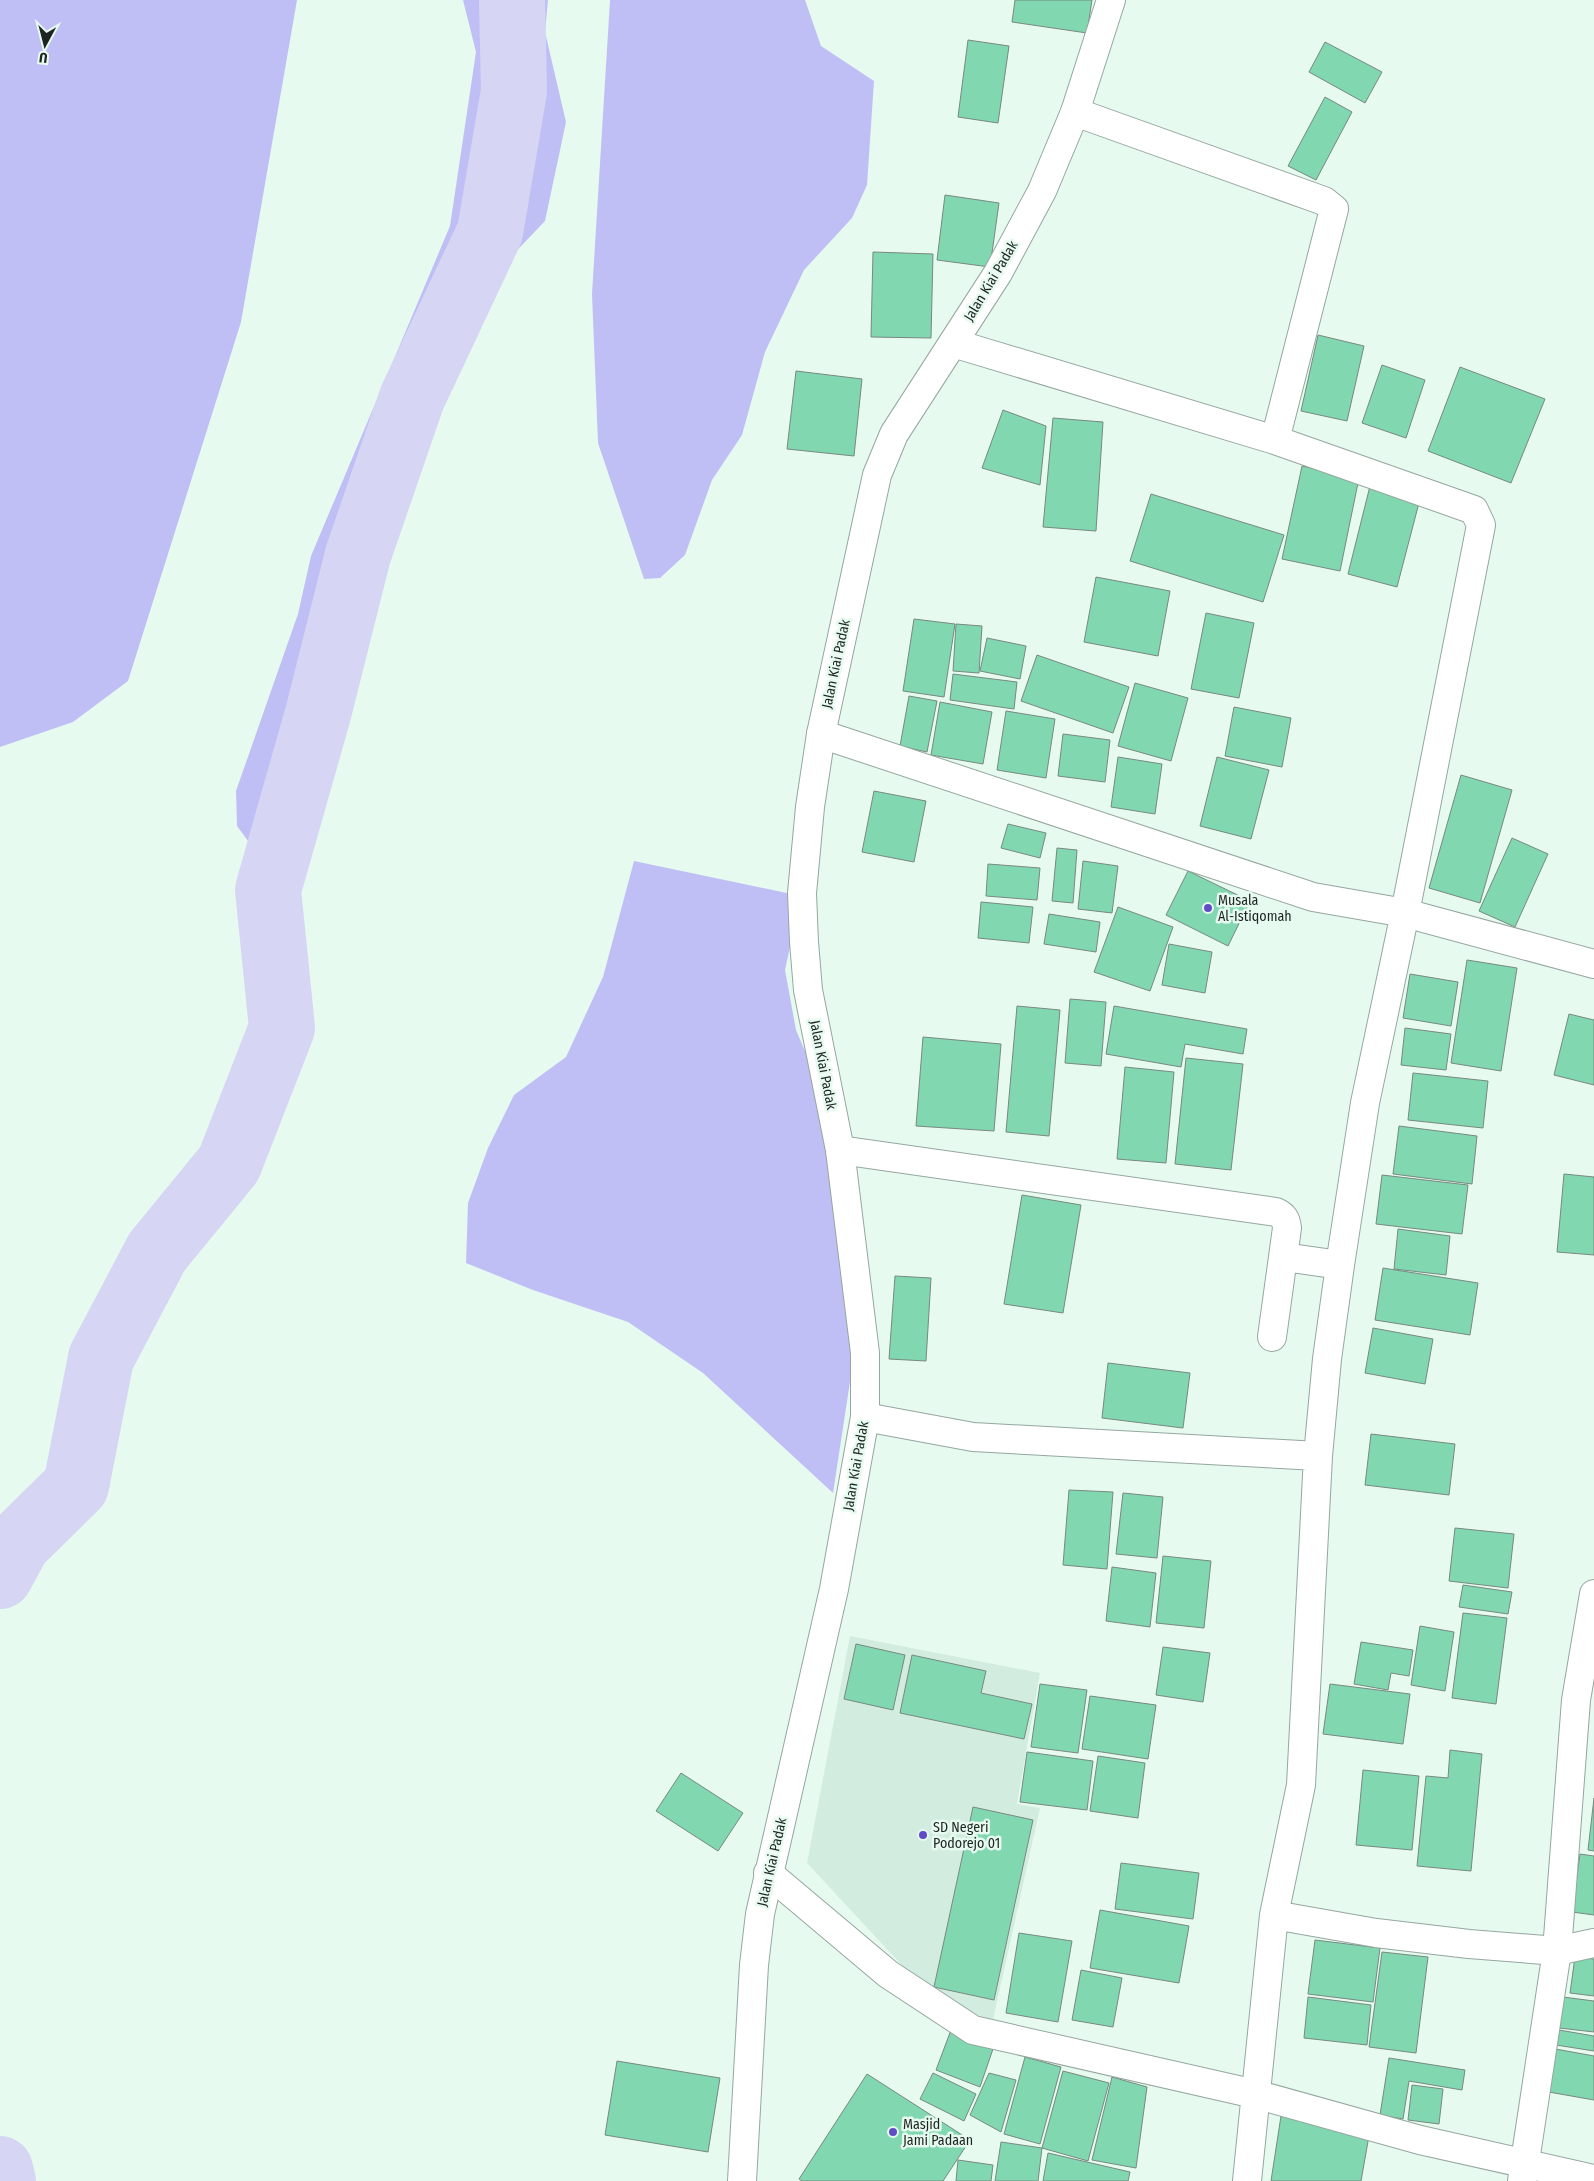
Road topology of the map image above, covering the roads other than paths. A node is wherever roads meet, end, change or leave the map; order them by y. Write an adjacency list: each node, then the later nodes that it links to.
1 (1110, 0): 2 (street, Jalan Kiai Padak)
2 (1075, 112): 3 (street, Jalan Kiai Padak); 4 (street)
3 (954, 343): 4 (street); 5 (street, Jalan Kiai Padak)
4 (1275, 440): 6 (street)
5 (820, 734): 6 (street); 8 (street, Jalan Kiai Padak)
6 (1405, 913): 7 (street); 10 (street)
7 (1594, 964)
8 (840, 1150): 9 (street); 12 (street, Jalan Kiai Padak)
9 (1284, 1257): 10 (street); 11 (street)
10 (1340, 1265): 13 (street)
11 (1272, 1337)
12 (865, 1417): 13 (street); 15 (street, Jalan Kiai Padak)
13 (1318, 1456): 16 (street)
14 (1594, 1594): 18 (street)
15 (768, 1873): 19 (street); 22 (street, Jalan Kiai Padak)
16 (1274, 1915): 18 (street); 19 (street)
17 (1594, 1944): 18 (street)
18 (1557, 1950): 20 (street)
19 (1255, 2094): 20 (street); 23 (street)
20 (1524, 2172): 21 (street)
21 (1594, 2179)
22 (742, 2181)
23 (1247, 2181)

